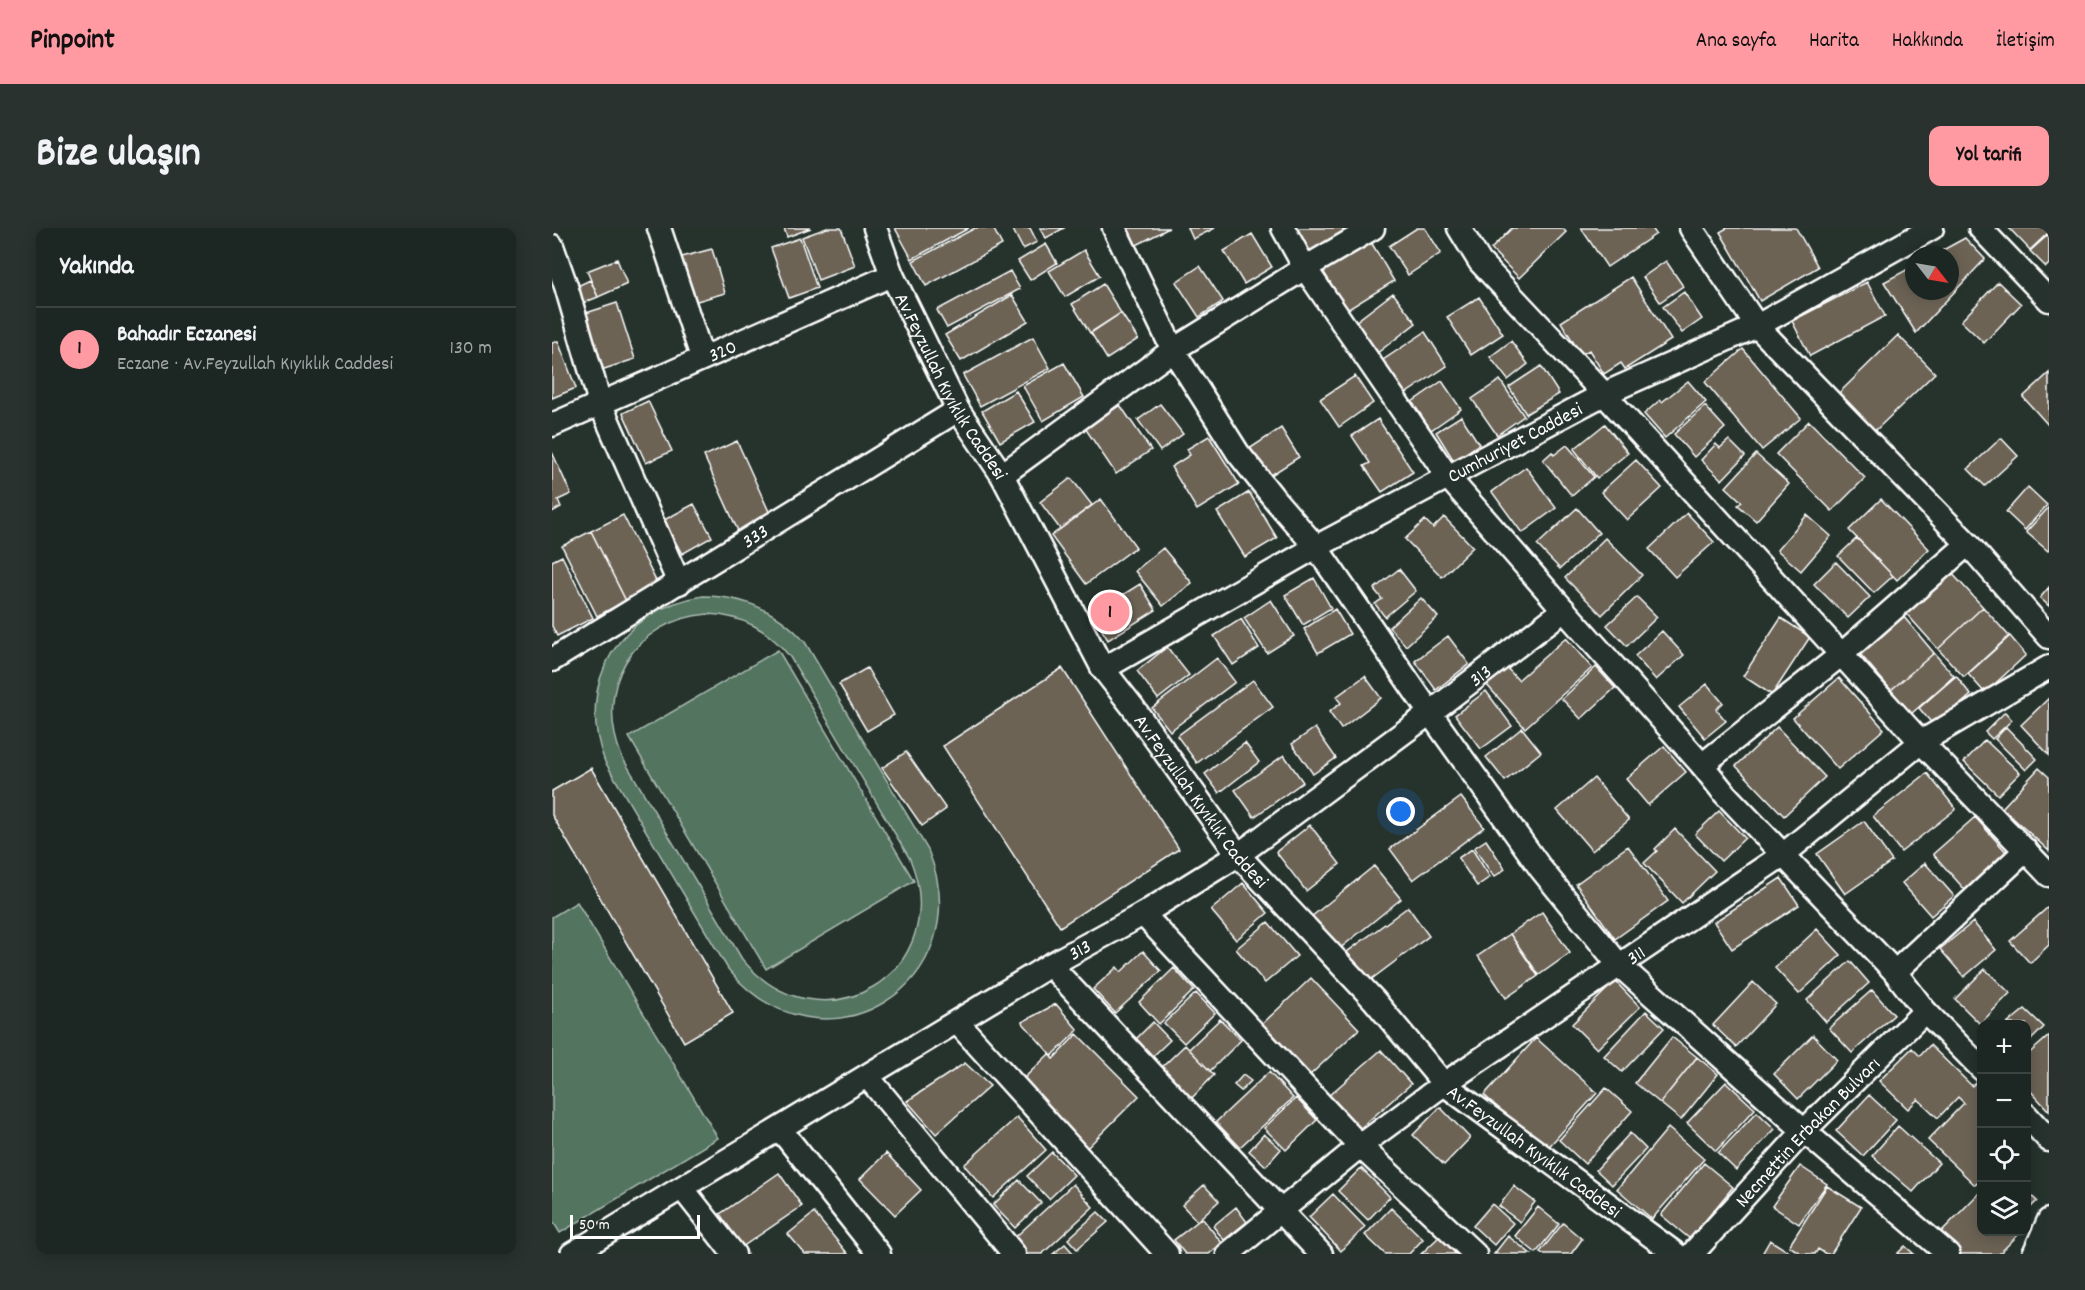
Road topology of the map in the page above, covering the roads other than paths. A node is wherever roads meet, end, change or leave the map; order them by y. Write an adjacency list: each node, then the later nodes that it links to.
1 (659, 228): 16 (street)
2 (875, 228): 12 (street, Av.Feyzullah Kıyıklık Caddesi)
3 (1114, 228): 15 (street)
4 (1283, 228): 11 (street)
5 (1373, 228): 11 (street)
6 (1459, 228): 17 (street)
7 (1691, 228): 14 (street)
8 (1932, 228): 14 (street, Cumhuriyet Caddesi)
9 (1980, 228): 13 (street)
10 (552, 246): 18 (street)
11 (1305, 268): 15 (street); 22 (street)
12 (892, 274): 16 (street, 320); 19 (street, Av.Feyzullah Kıyıklık Caddesi)
13 (2049, 300)
14 (1757, 326): 17 (street, Cumhuriyet Caddesi); 23 (street)
15 (1173, 350): 21 (street); 24 (street)
16 (702, 357): 18 (street, 320)
17 (1604, 394): 22 (street, Cumhuriyet Caddesi); 28 (street)
18 (600, 403): 20 (street, 320); 25 (street)
19 (958, 410): 21 (street, Av.Feyzullah Kıyıklık Caddesi); 25 (street, 333)
20 (552, 425)
21 (1002, 475): 31 (street, Av.Feyzullah Kıyıklık Caddesi)
22 (1448, 477): 24 (street, Cumhuriyet Caddesi); 26 (street)
23 (1968, 544): 27 (street); 28 (street)
24 (1316, 547): 31 (street, Cumhuriyet Caddesi); 32 (street)
25 (679, 583): 29 (street, 333)
26 (1564, 610): 32 (street, 313); 34 (street)
27 (2049, 637)
28 (1842, 654): 33 (street); 34 (street)
29 (552, 660)
30 (2049, 667): 33 (street, 311)
31 (1103, 669): 37 (street, Av.Feyzullah Kıyıklık Caddesi)
32 (1430, 713): 37 (street, 313); 41 (street)
33 (1921, 742): 35 (street); 36 (street, 311)
34 (1702, 765): 36 (street)
35 (2026, 850): 38 (street); 42 (street)
36 (1784, 854): 41 (street, 311); 42 (street)
37 (1238, 855): 39 (street, 313); 47 (street, Av.Feyzullah Kıyıklık Caddesi)
38 (2049, 875)
39 (1143, 914): 40 (street, 313); 52 (street)
40 (1050, 965): 44 (street, 313); 54 (street)
41 (1619, 965): 47 (street, 311); 50 (street)
42 (1894, 972): 43 (street)
43 (1925, 1011): 45 (street); 50 (street, Necmettin Erbakan Bulvarı)
44 (957, 1022): 46 (street, 313); 60 (street)
45 (1977, 1063)
46 (867, 1076): 49 (street, 313); 59 (street)
47 (1444, 1084): 52 (street, 311); 64 (street, Av.Feyzullah Kıyıklık Caddesi)
48 (2031, 1120): 51 (street)
49 (780, 1129): 53 (street, 313); 58 (street)
50 (1804, 1131): 65 (street, Necmettin Erbakan Bulvarı); 66 (street)
51 (2049, 1140)
52 (1360, 1146): 54 (street, 311); 63 (street)
53 (682, 1188): 56 (street, 313); 57 (street)
54 (1280, 1211): 61 (street, 311); 62 (street)
55 (2049, 1221): 67 (street)
56 (572, 1254)
57 (734, 1254)
58 (879, 1254)
59 (1014, 1254)
60 (1167, 1254)
61 (1228, 1254)
62 (1321, 1254)
63 (1475, 1254)
64 (1676, 1254)
65 (1692, 1254)
66 (1948, 1254)
67 (2034, 1254)

